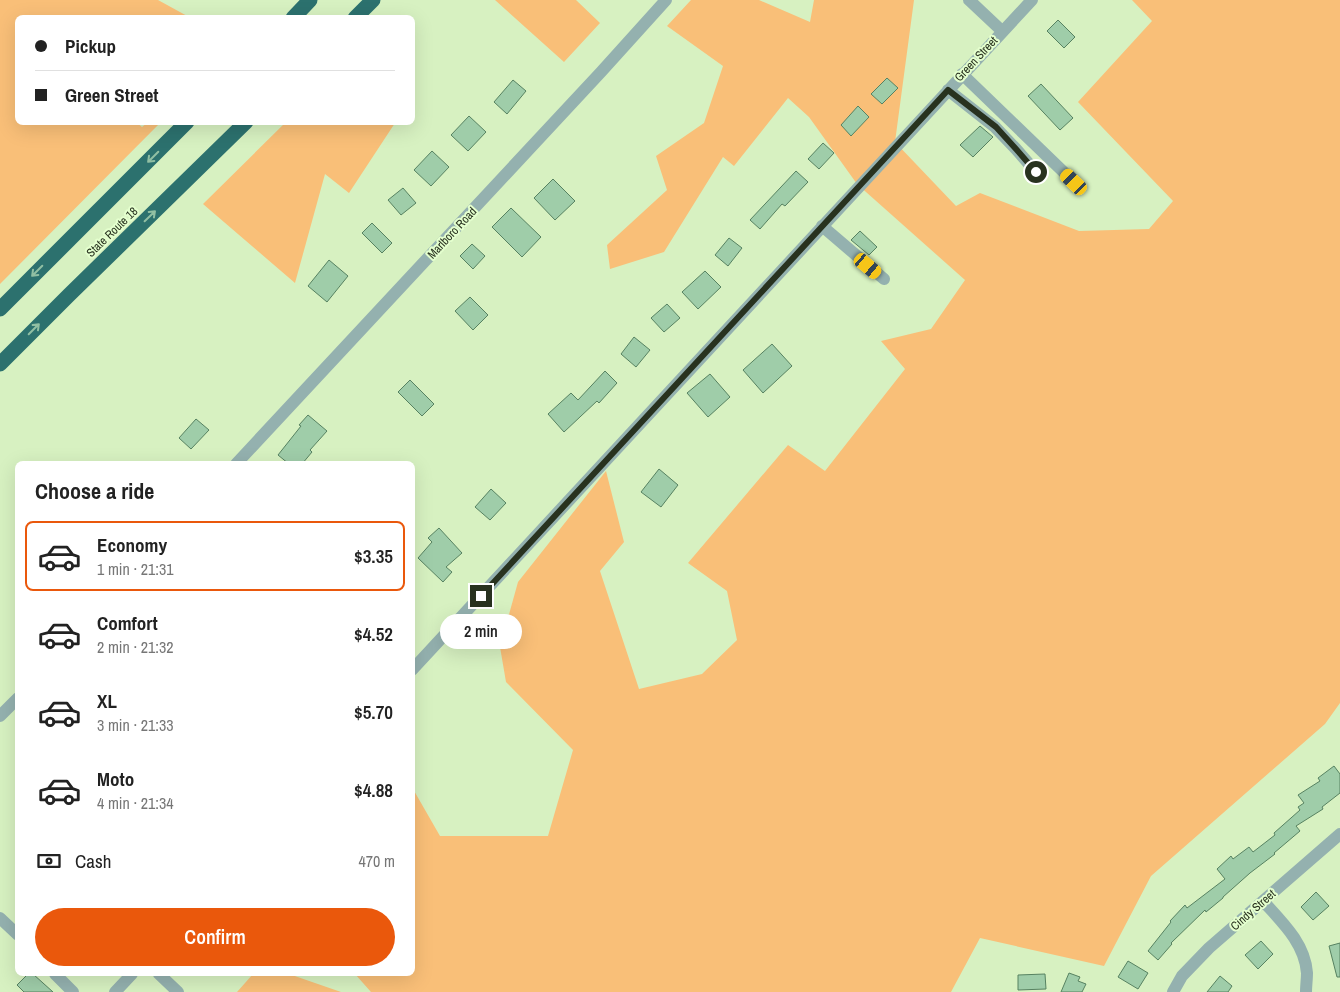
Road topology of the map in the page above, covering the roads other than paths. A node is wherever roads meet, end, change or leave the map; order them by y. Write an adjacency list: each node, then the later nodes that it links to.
1 (310, 0): 6 (highway)
2 (373, 0): 7 (highway)
3 (666, 0): 19 (street, Marlboro Road)
4 (969, 0): 8 (street)
5 (1032, 0): 8 (street, Green Street)
6 (296, 15)
7 (358, 15)
8 (1002, 31): 9 (street, Green Street)
9 (962, 74): 10 (street, Green Street); 14 (street)
10 (948, 90): 13 (street); 15 (street, Green Street)
11 (184, 125): 17 (highway, State Route 18, one-way to 17)
12 (243, 125): 18 (highway, State Route 18, one-way to 12)
13 (1036, 172)
14 (1074, 182)
15 (822, 226): 16 (street); 20 (street, Green Street)
16 (884, 279)
17 (0, 309)
18 (0, 364)
19 (239, 461)
20 (415, 667)
21 (15, 701): 22 (street)
22 (0, 716)
23 (1340, 834): 24 (street, Cindy Street)
24 (1263, 901): 33 (street, Cindy Street); 34 (street)
25 (0, 918): 26 (street)
26 (15, 932)
27 (57, 976): 30 (street)
28 (130, 976): 31 (street)
29 (161, 976): 32 (street)
30 (73, 992)
31 (116, 992)
32 (178, 992)
33 (1172, 992)
34 (1306, 992)

